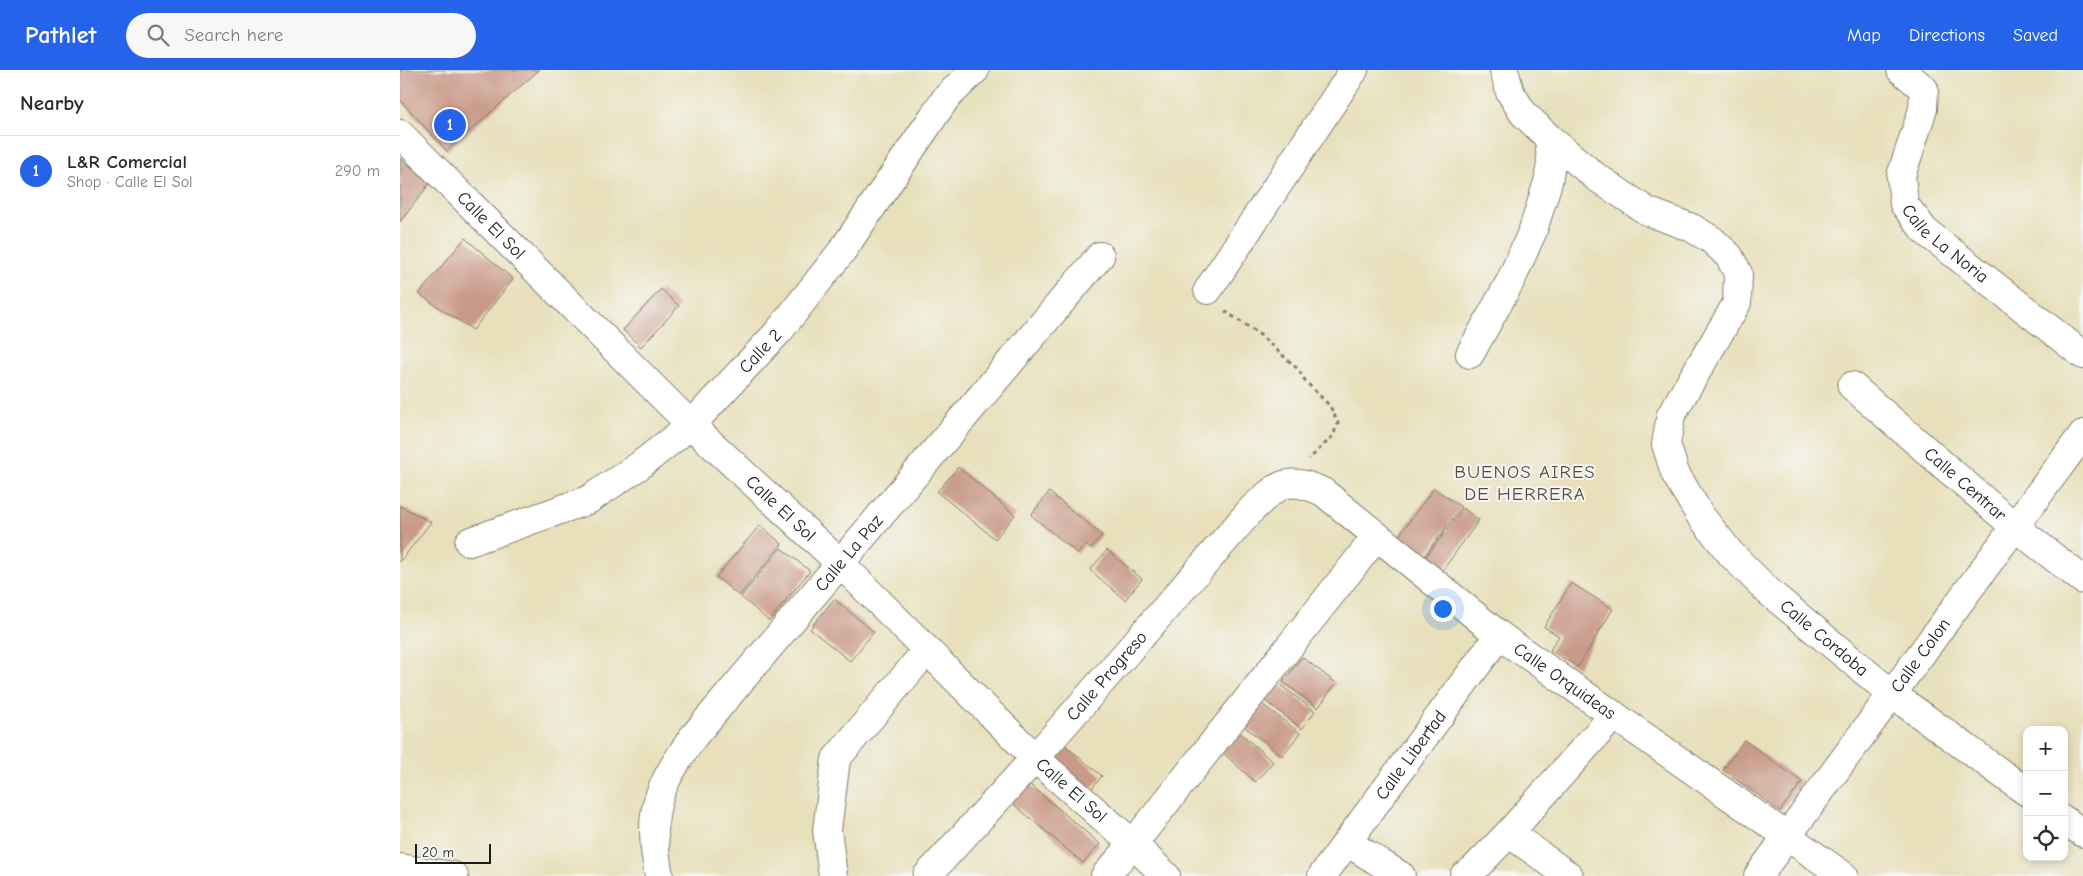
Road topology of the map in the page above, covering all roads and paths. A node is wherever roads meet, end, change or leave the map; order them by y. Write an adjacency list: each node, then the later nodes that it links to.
1 (975, 70): 12 (street, Calle 2)
2 (1354, 70): 8 (street)
3 (1504, 70): 6 (street, Calle Cordoba)
4 (1900, 70): 10 (street, Calle La Noria)
5 (400, 134): 12 (street, Calle El Sol)
6 (1549, 138): 9 (street); 22 (street, Calle Cordoba)
7 (1100, 256): 18 (street, Calle La Paz)
8 (1208, 290): 14 (path)
9 (1470, 354)
10 (2083, 355)
11 (1852, 386): 15 (street, Calle Centrar)
12 (691, 425): 17 (street, Calle 2); 18 (street, Calle El Sol)
13 (2083, 434): 15 (street, Calle Colon)
14 (1289, 482): 16 (street, Calle Orquideas); 24 (street, Calle Progreso)
15 (2015, 528): 19 (street, Calle Centrar); 22 (street, Calle Colon)
16 (1378, 536): 20 (street, Calle Orquideas); 31 (street)
17 (469, 542)
18 (840, 563): 21 (street, Calle El Sol); 34 (street, Calle La Paz)
19 (2083, 580)
20 (1499, 635): 23 (street, Calle Orquideas); 30 (street, Calle Libertad)
21 (927, 650): 24 (street, Calle El Sol); 35 (street)
22 (1892, 694): 25 (street, Calle Cordoba); 29 (street, Calle Colon)
23 (1614, 715): 27 (street); 29 (street, Calle Orquideas)
24 (1035, 758): 31 (street, Calle El Sol); 36 (street, Calle Progreso)
25 (2023, 789)
26 (2068, 823): 28 (street)
27 (1509, 833): 41 (street); 42 (street)
28 (2083, 833)
29 (1788, 836): 43 (street, Calle Colon); 44 (street, Calle Orquideas)
30 (1347, 842): 39 (street, Calle Libertad); 40 (street)
31 (1133, 844): 37 (street); 38 (street, Calle El Sol)
32 (400, 868): 33 (street)
33 (454, 876)
34 (659, 876)
35 (833, 876)
36 (927, 876)
37 (1105, 876)
38 (1166, 876)
39 (1322, 876)
40 (1400, 876)
41 (1464, 876)
42 (1569, 876)
43 (1758, 876)
44 (1844, 876)

